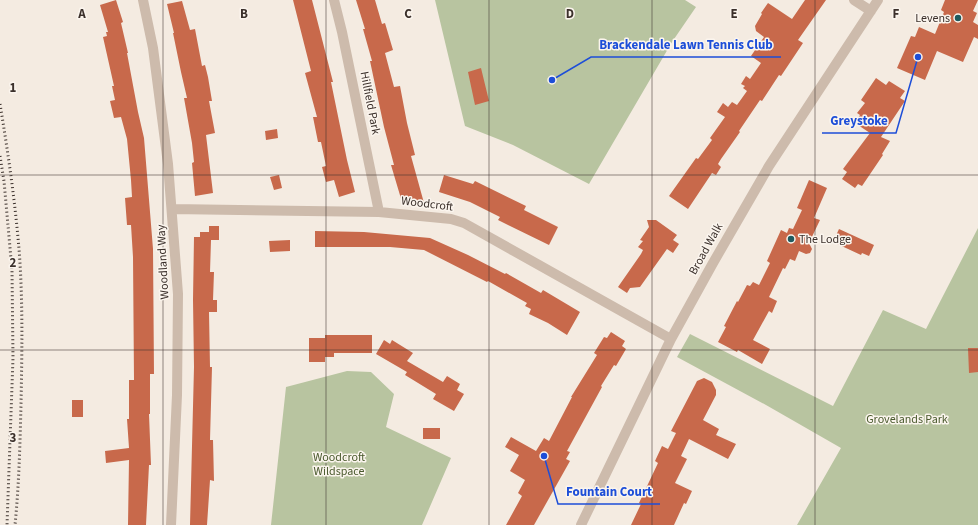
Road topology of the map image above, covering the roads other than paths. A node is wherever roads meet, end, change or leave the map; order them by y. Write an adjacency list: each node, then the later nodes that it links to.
1 (142, 0): 6 (street, Woodland Way)
2 (334, 0): 7 (street, Hillfield Park)
3 (854, 0): 5 (street)
4 (878, 0): 5 (street, Broad Walk)
5 (871, 11): 8 (street, Broad Walk)
6 (172, 208): 7 (street, Woodcroft); 9 (street, Woodland Way)
7 (379, 212): 8 (street, Woodcroft)
8 (672, 339): 10 (street, Broad Walk)
9 (171, 525)
10 (581, 525)

